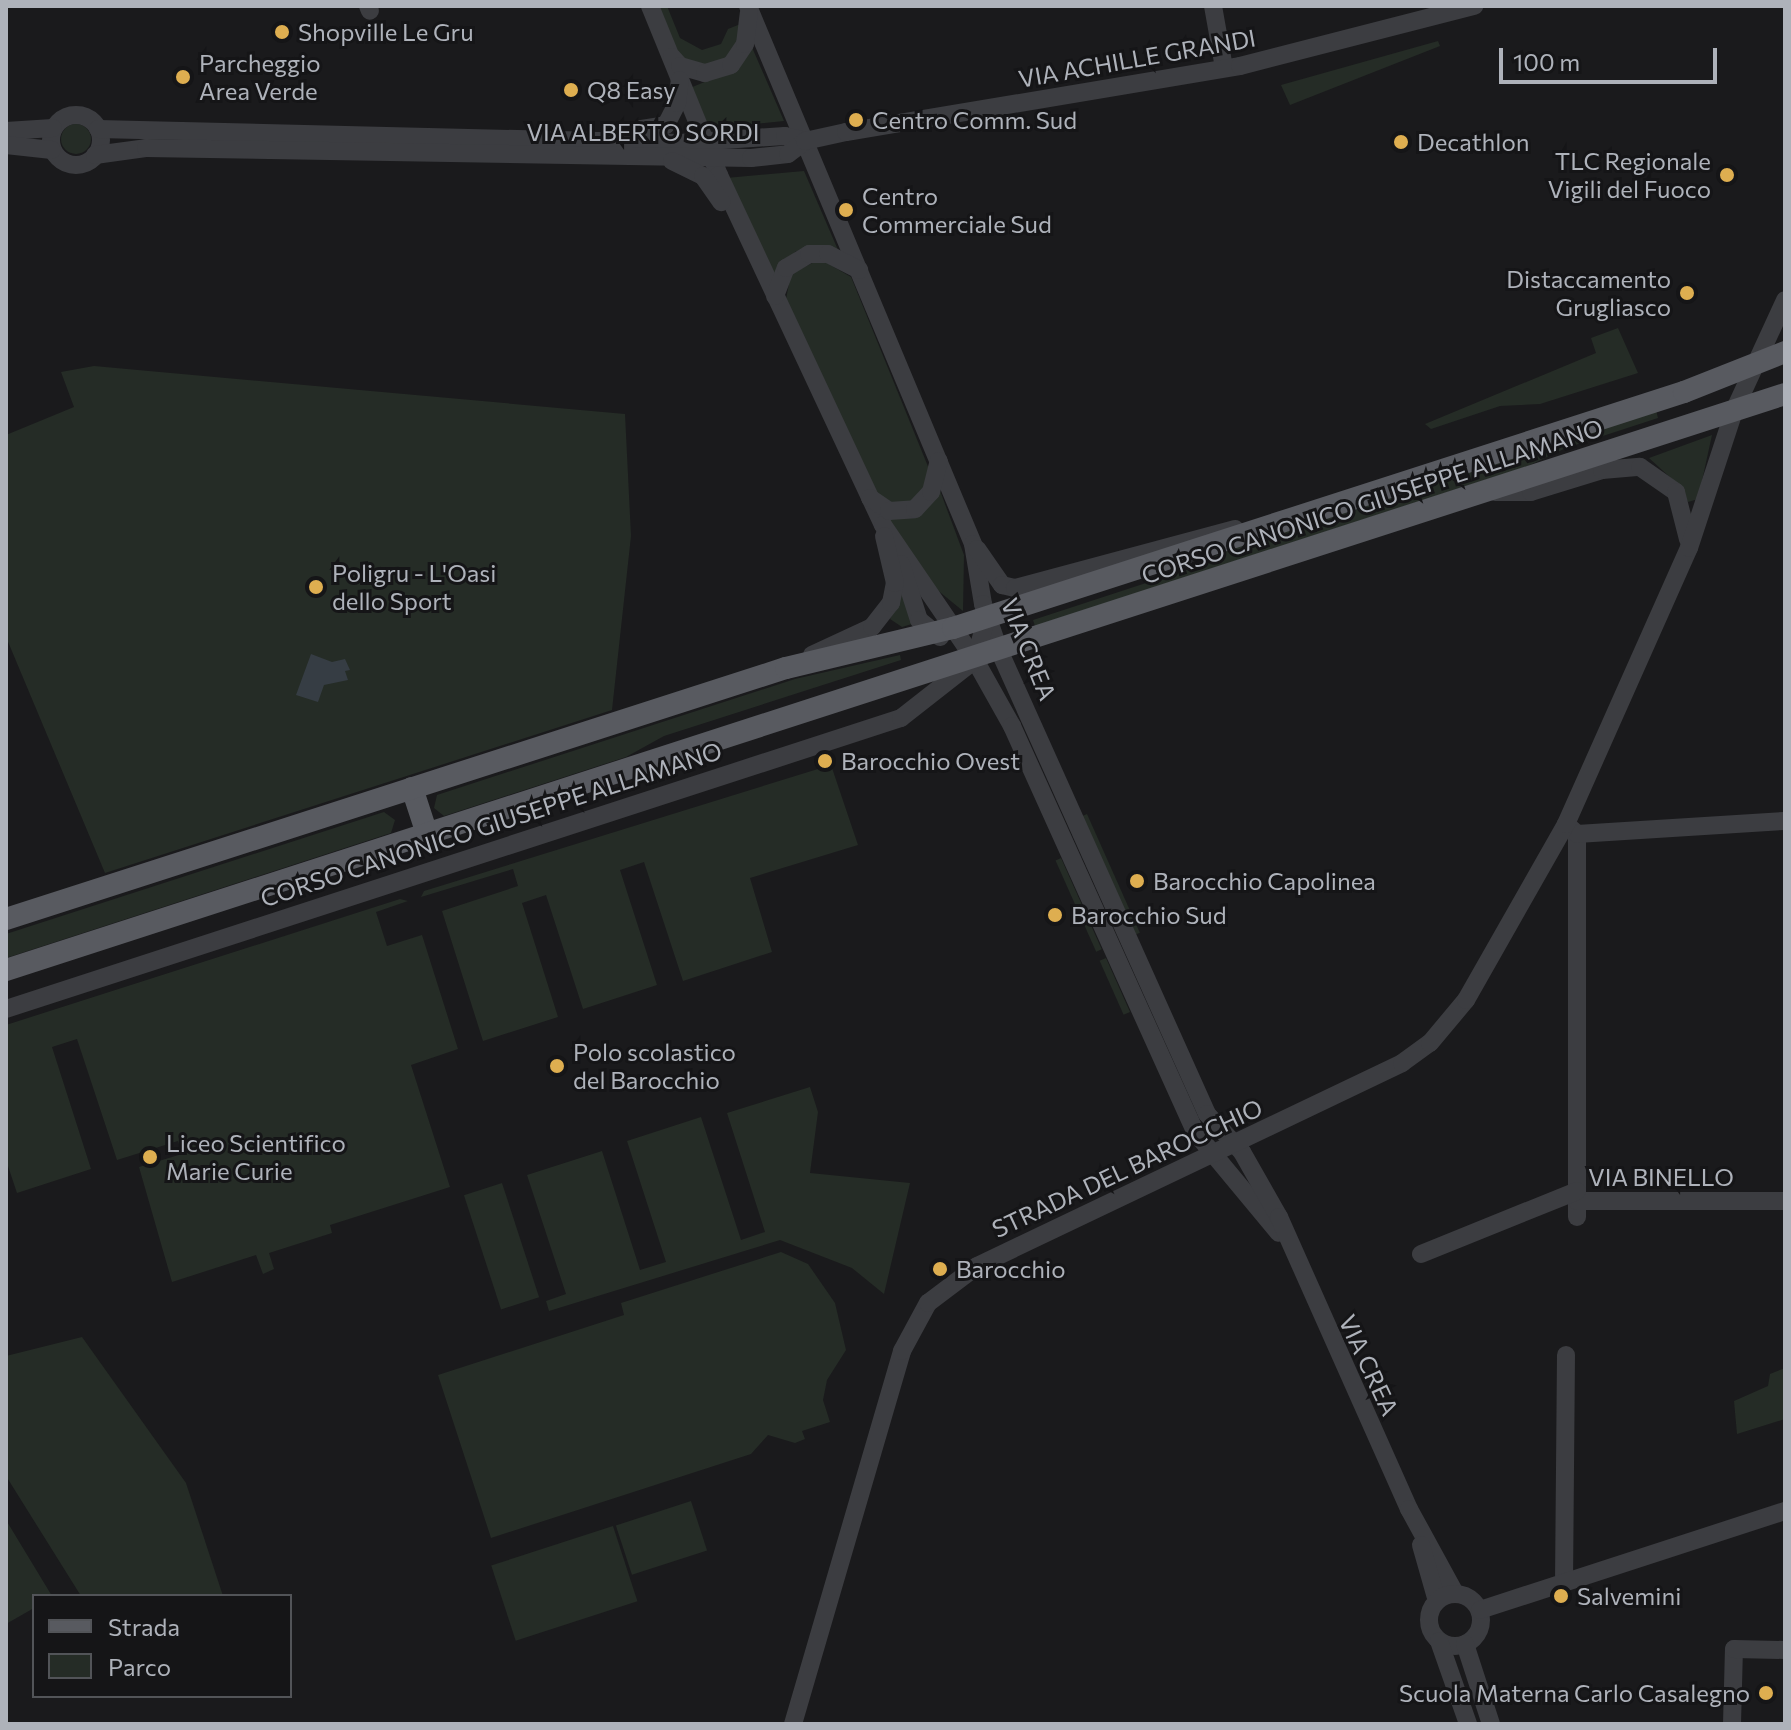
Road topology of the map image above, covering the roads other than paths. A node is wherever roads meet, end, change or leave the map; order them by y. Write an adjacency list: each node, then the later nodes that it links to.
1 (650, 6): 5 (street, VIA CREA)
2 (1213, 6): 6 (street)
3 (1474, 6): 6 (street, VIA ACHILLE GRANDI)
4 (748, 8): 5 (street, VIA CREA); 12 (street, VIA CREA)
5 (671, 55): 7 (street, VIA CREA)
6 (1224, 68): 12 (street, VIA ACHILLE GRANDI)
7 (680, 77): 11 (street, VIA ALBERTO SORDI); 16 (street, VIA CREA)
8 (53, 128): 9 (street, VIA ALBERTO SORDI); 10 (street, VIA ALBERTO SORDI); 15 (street)
9 (98, 129): 14 (street, VIA ALBERTO SORDI); 17 (street)
10 (6, 131)
11 (532, 141): 14 (street, VIA ALBERTO SORDI); 16 (street, VIA ALBERTO SORDI)
12 (805, 141): 16 (street, VIA ALBERTO SORDI); 20 (street, VIA CREA)
13 (6, 145): 15 (street, VIA ALBERTO SORDI)
14 (443, 147): 17 (street, VIA ALBERTO SORDI); 18 (street, VIA ALBERTO SORDI)
15 (52, 150): 17 (street, VIA ALBERTO SORDI)
16 (709, 150): 18 (street, VIA ALBERTO SORDI); 19 (street, VIA CREA)
17 (95, 155)
18 (662, 158): 19 (street, VIA CREA)
19 (750, 240): 21 (street, VIA CREA)
20 (859, 270): 21 (street); 27 (street, VIA CREA)
21 (775, 296): 29 (street, VIA CREA)
22 (1785, 300): 24 (street, STRADA DEL BAROCCHIO)
23 (1785, 352): 24 (main road, CORSO CANONICO GIUSEPPE ALLAMANO)
24 (1754, 365): 26 (street, STRADA DEL BAROCCHIO); 31 (main road, CORSO CANONICO GIUSEPPE ALLAMANO)
25 (1785, 394): 26 (main road, CORSO CANONICO GIUSEPPE ALLAMANO)
26 (1734, 411): 28 (main road, CORSO CANONICO GIUSEPPE ALLAMANO); 33 (street, STRADA DEL BAROCCHIO)
27 (939, 459): 29 (street); 32 (street, VIA CREA)
28 (1484, 492): 33 (street); 36 (main road, CORSO CANONICO GIUSEPPE ALLAMANO)
29 (868, 496): 30 (street, VIA CREA)
30 (883, 525): 35 (street, VIA CREA); 38 (street)
31 (1262, 528): 32 (street); 34 (main road, CORSO CANONICO GIUSEPPE ALLAMANO)
32 (973, 544): 34 (street, VIA CREA)
33 (1689, 548): 41 (street, STRADA DEL BAROCCHIO)
34 (987, 616): 35 (main road, CORSO CANONICO GIUSEPPE ALLAMANO); 36 (street, VIA CREA); 37 (street)
35 (943, 630): 37 (street, VIA CREA); 38 (main road, CORSO CANONICO GIUSEPPE ALLAMANO)
36 (999, 650): 37 (main road, CORSO CANONICO GIUSEPPE ALLAMANO); 46 (street, VIA CREA)
37 (975, 660): 42 (main road, CORSO CANONICO GIUSEPPE ALLAMANO); 45 (street, CORSO CANONICO GIUSEPPE ALLAMANO); 47 (street, VIA CREA)
38 (786, 668): 39 (main road, CORSO CANONICO GIUSEPPE ALLAMANO)
39 (412, 788): 42 (main road); 43 (main road, CORSO CANONICO GIUSEPPE ALLAMANO)
40 (1785, 821): 41 (street)
41 (1572, 829): 46 (street, STRADA DEL BAROCCHIO); 49 (street, STRADA DEL BAROCCHIO)
42 (427, 834): 44 (main road, CORSO CANONICO GIUSEPPE ALLAMANO)
43 (6, 919)
44 (6, 970)
45 (6, 1009)
46 (1233, 1143): 47 (street, STRADA DEL BAROCCHIO); 50 (street, VIA CREA)
47 (1213, 1152): 50 (street, VIA CREA); 63 (street, STRADA DEL BAROCCHIO)
48 (1785, 1201): 49 (street, VIA BINELLO)
49 (1577, 1203): 51 (street)
50 (1286, 1241): 53 (street, VIA CREA)
51 (1421, 1254)
52 (1566, 1355): 55 (street)
53 (1409, 1509): 56 (street, VIA CREA); 57 (street, VIA CREA)
54 (1785, 1511): 55 (street)
55 (1564, 1583): 58 (street)
56 (1455, 1593): 57 (street); 58 (street)
57 (1437, 1601): 59 (street)
58 (1480, 1610): 60 (street)
59 (1439, 1641): 60 (street); 64 (street)
60 (1465, 1644): 62 (street)
61 (1785, 1650): 67 (street)
62 (1478, 1688): 65 (street); 66 (street)
63 (793, 1724)
64 (1468, 1724)
65 (1480, 1724)
66 (1491, 1724)
67 (1732, 1724)

